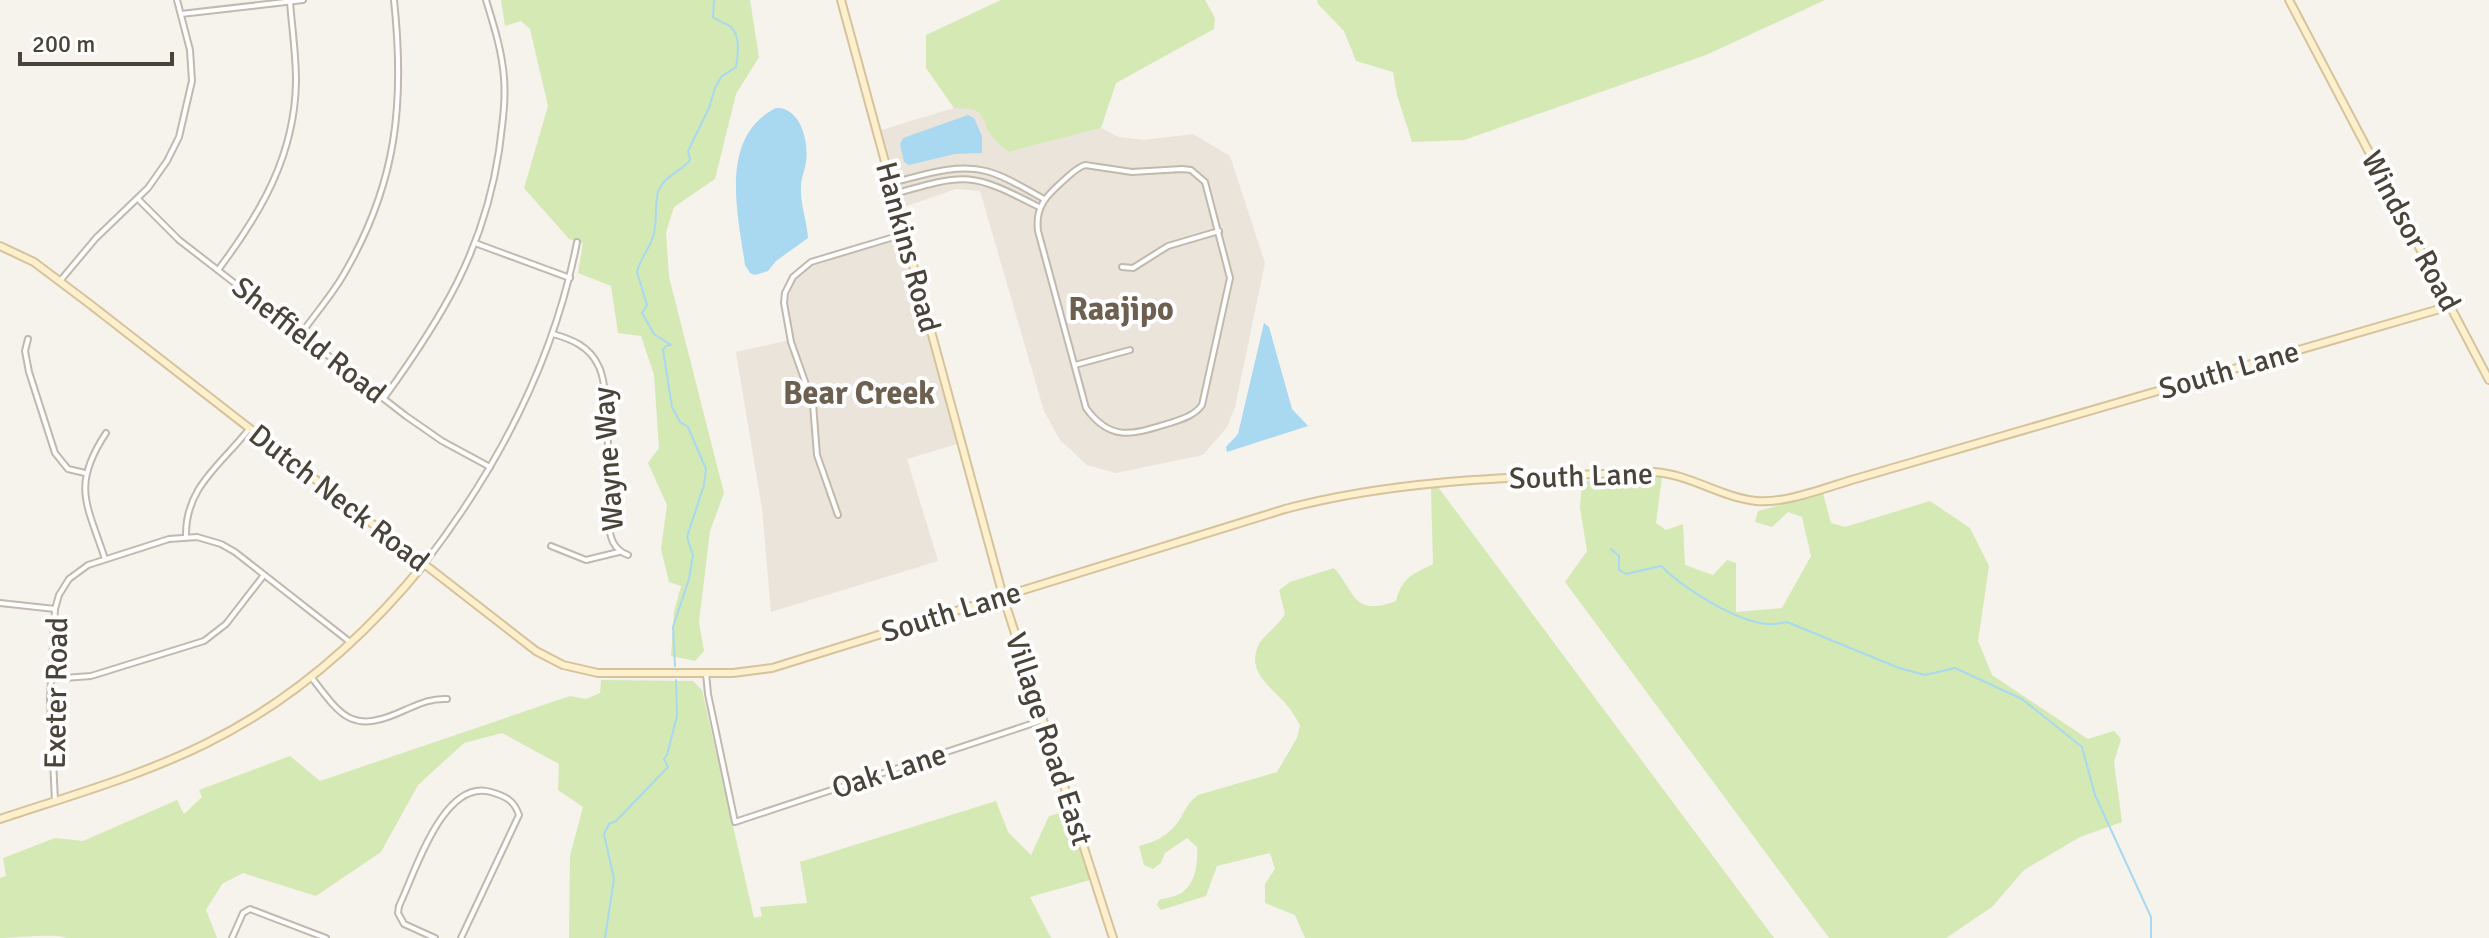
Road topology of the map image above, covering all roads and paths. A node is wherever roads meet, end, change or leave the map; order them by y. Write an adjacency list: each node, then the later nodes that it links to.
1 (177, 0): 8 (street)
2 (303, 0): 7 (street)
3 (394, 0): 26 (street)
4 (486, 0): 19 (street)
5 (841, 0): 10 (street, Hankins Road)
6 (2289, 0): 25 (street, Windsor Road)
7 (290, 2): 8 (street); 22 (street)
8 (181, 14): 13 (street)
9 (929, 174): 10 (street); 11 (street); 14 (street)
10 (891, 183): 12 (street, Hankins Road)
11 (932, 183): 12 (street); 15 (street)
12 (894, 194): 17 (street, Hankins Road)
13 (138, 199): 22 (street, Sheffield Road); 24 (street)
14 (1044, 199): 15 (street); 16 (street)
15 (1039, 207): 30 (street)
16 (1219, 231): 21 (street); 30 (street)
17 (904, 234): 37 (street); 39 (street, Hankins Road)
18 (577, 242): 23 (street)
19 (475, 243): 23 (street); 32 (street)
20 (0, 246): 24 (street, Dutch Neck Road)
21 (1122, 267)
22 (218, 270): 26 (street, Sheffield Road)
23 (570, 278): 27 (street)
24 (60, 281): 33 (street, Dutch Neck Road)
25 (2450, 306): 31 (street, Windsor Road); 46 (street, South Lane)
26 (301, 334): 32 (street, Sheffield Road)
27 (553, 334): 35 (street); 41 (street, Wayne Way)
28 (28, 339): 36 (street)
29 (1130, 350): 30 (street)
30 (1074, 366)
31 (2489, 380)
32 (384, 398): 35 (street, Sheffield Road)
33 (249, 429): 38 (street); 44 (street, Dutch Neck Road)
34 (106, 433): 36 (street)
35 (490, 467): 44 (street)
36 (85, 473): 43 (street)
37 (838, 515)
38 (186, 536): 43 (street, Exeter Road); 45 (street)
39 (987, 539): 46 (street, Village Road East)
40 (551, 546): 41 (street)
41 (619, 552): 42 (street, Wayne Way)
42 (628, 555)
43 (105, 559): 48 (street, Exeter Road)
44 (424, 564): 49 (street); 50 (street, Dutch Neck Road)
45 (264, 575): 49 (street); 52 (street)
46 (1003, 596): 50 (street, South Lane); 54 (street, Village Road East)
47 (0, 603): 48 (street)
48 (55, 609): 52 (street, Exeter Road)
49 (352, 644): 51 (street)
50 (706, 673): 54 (street, Oak Lane)
51 (312, 678): 53 (street); 55 (street)
52 (50, 679): 55 (street, Exeter Road)
53 (447, 699)
54 (1043, 720): 62 (street, Village Road East)
55 (55, 801): 56 (street)
56 (0, 819)
57 (424, 936): 60 (street); 61 (street)
58 (232, 938): 59 (street)
59 (326, 938)
60 (435, 938)
61 (461, 938)
62 (1113, 938)

